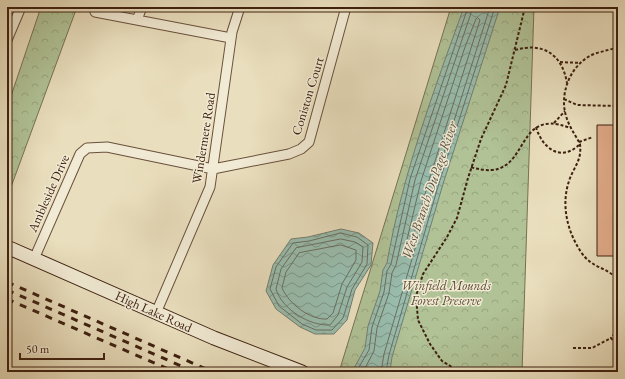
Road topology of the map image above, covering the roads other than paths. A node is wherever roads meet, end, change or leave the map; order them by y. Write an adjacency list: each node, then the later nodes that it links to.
1 (21, 7): 8 (street)
2 (142, 7): 6 (street)
3 (240, 7): 7 (street, Windermere Road)
4 (346, 7): 9 (street, Coniston Court)
5 (96, 12): 6 (street)
6 (136, 20): 7 (street)
7 (231, 38): 9 (street, Windermere Road)
8 (7, 40)
9 (213, 169): 11 (street, Ambleside Drive); 12 (street, Windermere Road)
10 (7, 247): 11 (street, High Lake Road)
11 (34, 259): 12 (street, High Lake Road)
12 (156, 313): 13 (street, High Lake Road)
13 (302, 372)

